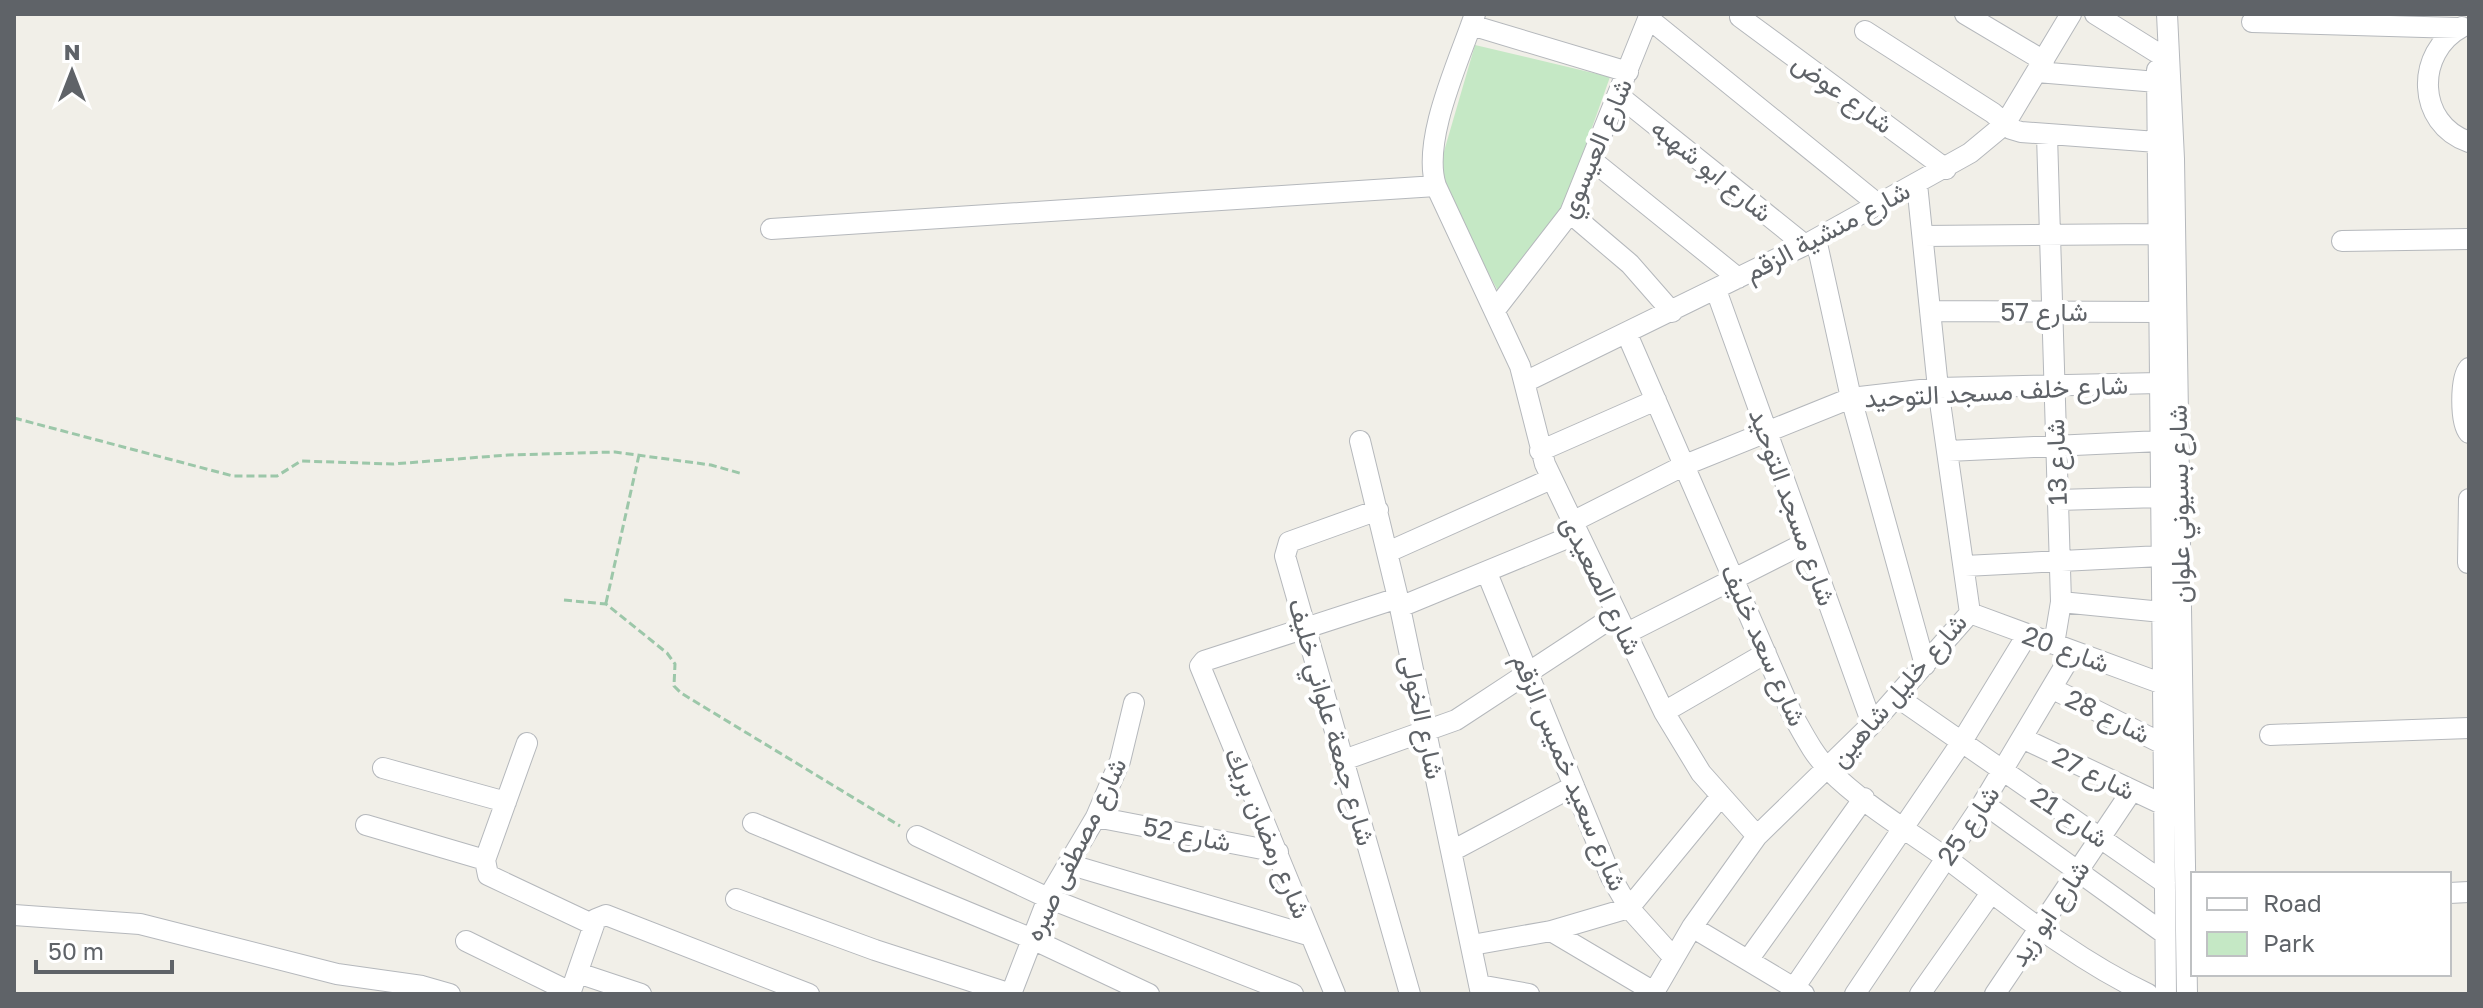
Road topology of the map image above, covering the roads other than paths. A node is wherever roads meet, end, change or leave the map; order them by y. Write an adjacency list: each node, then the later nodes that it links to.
1 (1965, 14): 13 (street)
2 (2071, 14): 13 (street, شارع منشية الزقم)
3 (2095, 14): 12 (street)
4 (2157, 14): 12 (street, شارع بسيوني علوان)
5 (2167, 14): 155 (street, شارع بسيوني علوان)
6 (1649, 16): 14 (street, شارع العيسوي); 25 (street)
7 (1740, 17): 22 (street, شارع عوض)
8 (1473, 20): 14 (street); 24 (street)
9 (2252, 22): 10 (street)
10 (2464, 26): 20 (street)
11 (1865, 31): 17 (street)
12 (2156, 52): 15 (street, شارع بسيوني علوان)
13 (2040, 66): 15 (street); 17 (street, شارع منشية الزقم)
14 (1628, 72): 16 (street, شارع العيسوي)
15 (2157, 82): 19 (street, شارع بسيوني علوان)
16 (1618, 95): 21 (street, شارع العيسوي); 33 (street, شارع ابو شهبه)
17 (2005, 124): 18 (street); 22 (street, شارع منشية الزقم)
18 (2047, 135): 19 (street); 30 (street, شارع 13)
19 (2157, 142): 28 (street, شارع بسيوني علوان)
20 (2469, 142)
21 (1593, 161): 26 (street, شارع العيسوي); 34 (street)
22 (1946, 169): 23 (street, شارع منشية الزقم)
23 (1917, 184): 25 (street, شارع منشية الزقم); 29 (street, شارع خليل شاهين)
24 (1436, 186): 27 (street); 36 (street, شارع الصعيدى)
25 (1879, 205): 33 (street, شارع منشية الزقم)
26 (1570, 213): 36 (street, شارع العيسوي); 39 (street)
27 (771, 229)
28 (2157, 234): 30 (street); 40 (street, شارع بسيوني علوان)
29 (1923, 236): 30 (street); 37 (street, شارع خليل شاهين)
30 (2048, 236): 38 (street, شارع 13)
31 (2469, 239): 32 (street)
32 (2342, 241)
33 (1810, 242): 34 (street, شارع منشية الزقم); 47 (street)
34 (1738, 278): 35 (street, شارع منشية الزقم)
35 (1716, 290): 39 (street, شارع منشية الزقم); 49 (street, شارع مسجد التوحيد)
36 (1495, 310): 43 (street, شارع الصعيدى)
37 (1930, 311): 38 (street, شارع 57); 46 (street, شارع خليل شاهين)
38 (2051, 311): 40 (street, شارع 57); 45 (street, شارع 13)
39 (1672, 312): 41 (street, شارع منشية الزقم)
40 (2158, 312): 44 (street, شارع بسيوني علوان)
41 (1627, 334): 43 (street, شارع منشية الزقم); 48 (street, شارع سعد خليف)
42 (2469, 368): 50 (street)
43 (1525, 382): 54 (street, شارع الصعيدى)
44 (2159, 383): 45 (street, شارع خلف مسجد التوحيد); 52 (street, شارع بسيوني علوان)
45 (2054, 387): 46 (street, شارع خلف مسجد التوحيد); 53 (street, شارع 13)
46 (1938, 388): 47 (street, شارع خلف مسجد التوحيد); 55 (street, شارع خليل شاهين)
47 (1851, 398): 49 (street, شارع خلف مسجد التوحيد); 80 (street)
48 (1656, 400): 54 (street); 56 (street, شارع سعد خليف)
49 (1765, 431): 56 (street, شارع خلف مسجد التوحيد); 63 (street, شارع مسجد التوحيد)
50 (2469, 433)
51 (1360, 441): 61 (street, شارع الخولى)
52 (2160, 441): 53 (street); 58 (street, شارع بسيوني علوان)
53 (2056, 446): 55 (street); 60 (street, شارع 13)
54 (1540, 451): 57 (street, شارع الصعيدى)
55 (1948, 451): 68 (street, شارع خليل شاهين)
56 (1685, 465): 62 (street, شارع خلف مسجد التوحيد); 70 (street, شارع سعد خليف)
57 (1551, 479): 62 (street, شارع الصعيدى); 64 (street)
58 (2160, 497): 60 (street); 65 (street, شارع بسيوني علوان)
59 (2469, 499): 67 (street)
60 (2058, 500): 66 (street, شارع 13)
61 (1378, 510): 64 (street, شارع الخولى); 76 (street, شارع جمعة علواني خليف)
62 (1575, 528): 69 (street, شارع خلف مسجد التوحيد); 75 (street, شارع الصعيدى)
63 (1805, 543): 70 (street); 88 (street, شارع مسجد التوحيد)
64 (1388, 552): 71 (street, شارع الخولى)
65 (2161, 556): 66 (street); 73 (street, شارع بسيوني علوان)
66 (2060, 558): 68 (street); 72 (street, شارع 13)
67 (2468, 563)
68 (1965, 566): 74 (street, شارع خليل شاهين)
69 (1487, 573): 71 (street, شارع خلف مسجد التوحيد); 82 (street, شارع سعيد خميس الزقم)
70 (1734, 579): 75 (street); 79 (street, شارع سعد خليف)
71 (1399, 602): 76 (street, شارع خلف مسجد التوحيد); 90 (street, شارع الخولى)
72 (2061, 602): 73 (street); 78 (street, شارع 13)
73 (2162, 612): 83 (street, شارع بسيوني علوان)
74 (1970, 613): 77 (street, شارع 20); 80 (street, شارع خليل شاهين)
75 (1621, 624): 82 (street); 87 (street, شارع الصعيدى)
76 (1304, 627): 81 (street, شارع خلف مسجد التوحيد); 96 (street, شارع جمعة علواني خليف)
77 (2027, 635): 78 (street, شارع 20); 94 (street)
78 (2063, 648): 83 (street, شارع 20); 84 (street, شارع 25)
79 (1766, 653): 87 (street); 98 (street, شارع سعد خليف)
80 (1925, 665): 85 (street, شارع خليل شاهين)
81 (1200, 672): 115 (street, شارع رمضان بريك)
82 (1527, 675): 90 (street); 100 (street, شارع سعيد خميس الزقم)
83 (2163, 684): 95 (street, شارع بسيوني علوان)
84 (2053, 689): 92 (street, شارع 25); 95 (street, شارع 28)
85 (1897, 697): 88 (street, شارع خليل شاهين); 94 (street, شارع 21)
86 (1134, 703): 107 (street, شارع مصطفى صبره)
87 (1664, 712): 102 (street, شارع الصعيدى)
88 (1872, 724): 98 (street, شارع خليل شاهين)
89 (2469, 728): 91 (street)
90 (1427, 733): 96 (street); 114 (street, شارع الخولى)
91 (2270, 735)
92 (2024, 739): 99 (street, شارع 25); 101 (street, شارع 27)
93 (527, 743): 104 (street)
94 (1961, 743): 99 (street, شارع 21); 110 (street)
95 (2163, 744): 106 (street, شارع بسيوني علوان)
96 (1341, 761): 149 (street, شارع جمعة علواني خليف)
97 (383, 768): 104 (street)
98 (1829, 770): 103 (street, شارع سعد خليف); 112 (street, شارع خليل شاهين)
99 (2003, 772): 105 (street, شارع 25); 113 (street, شارع 21)
100 (1574, 786): 114 (street); 124 (street, شارع سعيد خميس الزقم)
101 (2131, 792): 106 (street, شارع 27); 113 (street, شارع ابو زيد)
102 (1721, 796): 112 (street, شارع الصعيدى); 124 (street)
103 (1864, 798): 110 (street, شارع سعد خليف); 136 (street)
104 (506, 802): 117 (street)
105 (1983, 803): 116 (street, شارع 25); 119 (street)
106 (2164, 805): 120 (street, شارع بسيوني علوان)
107 (1096, 817): 115 (street, شارع 52); 118 (street, شارع مصطفى صبره)
108 (753, 823): 132 (street)
109 (366, 825): 117 (street)
110 (1904, 828): 116 (street, شارع سعد خليف); 140 (street)
111 (917, 836): 122 (street)
112 (1757, 836): 127 (street, شارع خليل شاهين)
113 (2100, 838): 119 (street, شارع ابو زيد); 120 (street, شارع 21)
114 (1452, 851): 134 (street, شارع الخولى)
115 (1278, 852): 131 (street, شارع رمضان بريك)
116 (1946, 858): 121 (street, شارع سعد خليف); 151 (street, شارع 25)
117 (485, 860): 126 (street)
118 (1068, 864): 122 (street, شارع مصطفى صبره); 131 (street)
119 (2077, 873): 128 (street, شارع ابو زيد); 130 (street)
120 (2165, 883): 130 (street, شارع بسيوني علوان)
121 (1991, 893): 128 (street, شارع سعد خليف); 152 (street)
122 (1048, 898): 132 (street, شارع مصطفى صبره); 147 (street)
123 (736, 899): 145 (street)
124 (1629, 908): 129 (street); 135 (street, شارع سعيد خميس الزقم)
125 (14, 915): 142 (street)
126 (594, 925): 137 (street); 144 (street)
127 (1692, 927): 135 (street, شارع خليل شاهين); 136 (street)
128 (2039, 928): 141 (street, شارع ابو زيد); 153 (street, شارع سعد خليف)
129 (1551, 931): 134 (street); 139 (street)
130 (2165, 934): 154 (street, شارع بسيوني علوان)
131 (1311, 936): 148 (street, شارع رمضان بريك)
132 (1030, 938): 145 (street, شارع مصطفى صبره); 146 (street)
133 (466, 941): 137 (street)
134 (1472, 945): 138 (street, شارع الخولى)
135 (1674, 958): 139 (street, شارع خليل شاهين)
136 (1748, 960): 140 (street)
137 (573, 987): 143 (street)
138 (1480, 989): 150 (street)
139 (1660, 991)
140 (1799, 991)
141 (2000, 993)
142 (450, 994)
143 (641, 994)
144 (809, 994)
145 (1011, 994)
146 (1149, 994)
147 (1293, 994)
148 (1335, 994)
149 (1410, 994)
150 (1529, 994)
151 (1855, 994)
152 (1920, 994)
153 (2148, 994)
154 (2166, 994)
155 (2187, 994)

